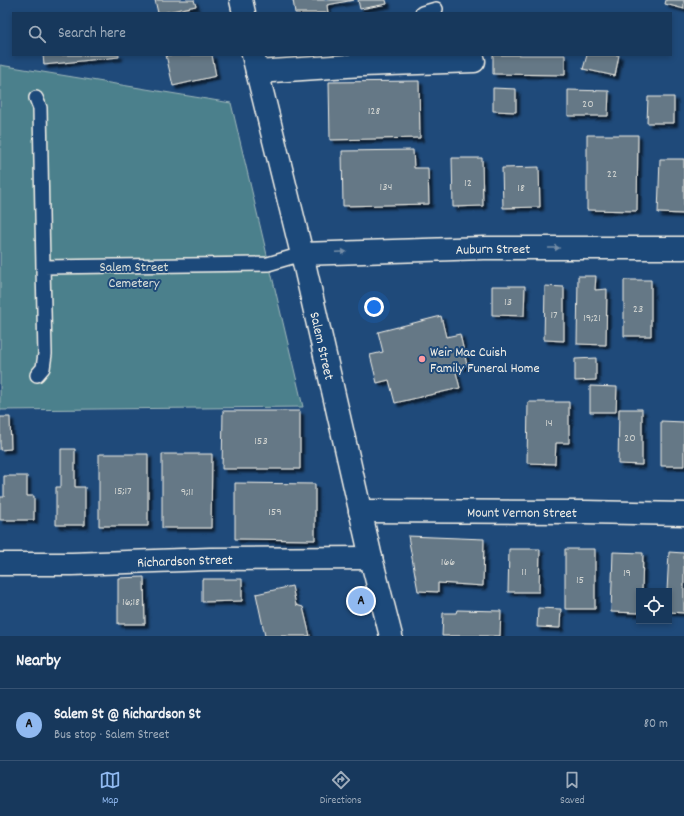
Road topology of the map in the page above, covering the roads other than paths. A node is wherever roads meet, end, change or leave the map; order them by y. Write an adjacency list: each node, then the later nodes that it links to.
1 (241, 0): 3 (street)
2 (436, 9): 4 (lane)
3 (244, 12)
4 (426, 12)
5 (474, 61): 6 (street)
6 (255, 64): 9 (street, Salem Street)
7 (36, 98): 10 (lane)
8 (684, 248): 9 (street, Auburn Street, one-way to 8)
9 (302, 254): 10 (lane); 12 (street, Salem Street)
10 (43, 267): 11 (lane)
11 (37, 375)
12 (360, 511): 13 (street, Mount Vernon Street); 14 (street, Salem Street)
13 (684, 514)
14 (371, 558): 15 (street, Richardson Street); 16 (street, Salem Street)
15 (0, 564)
16 (391, 636)

